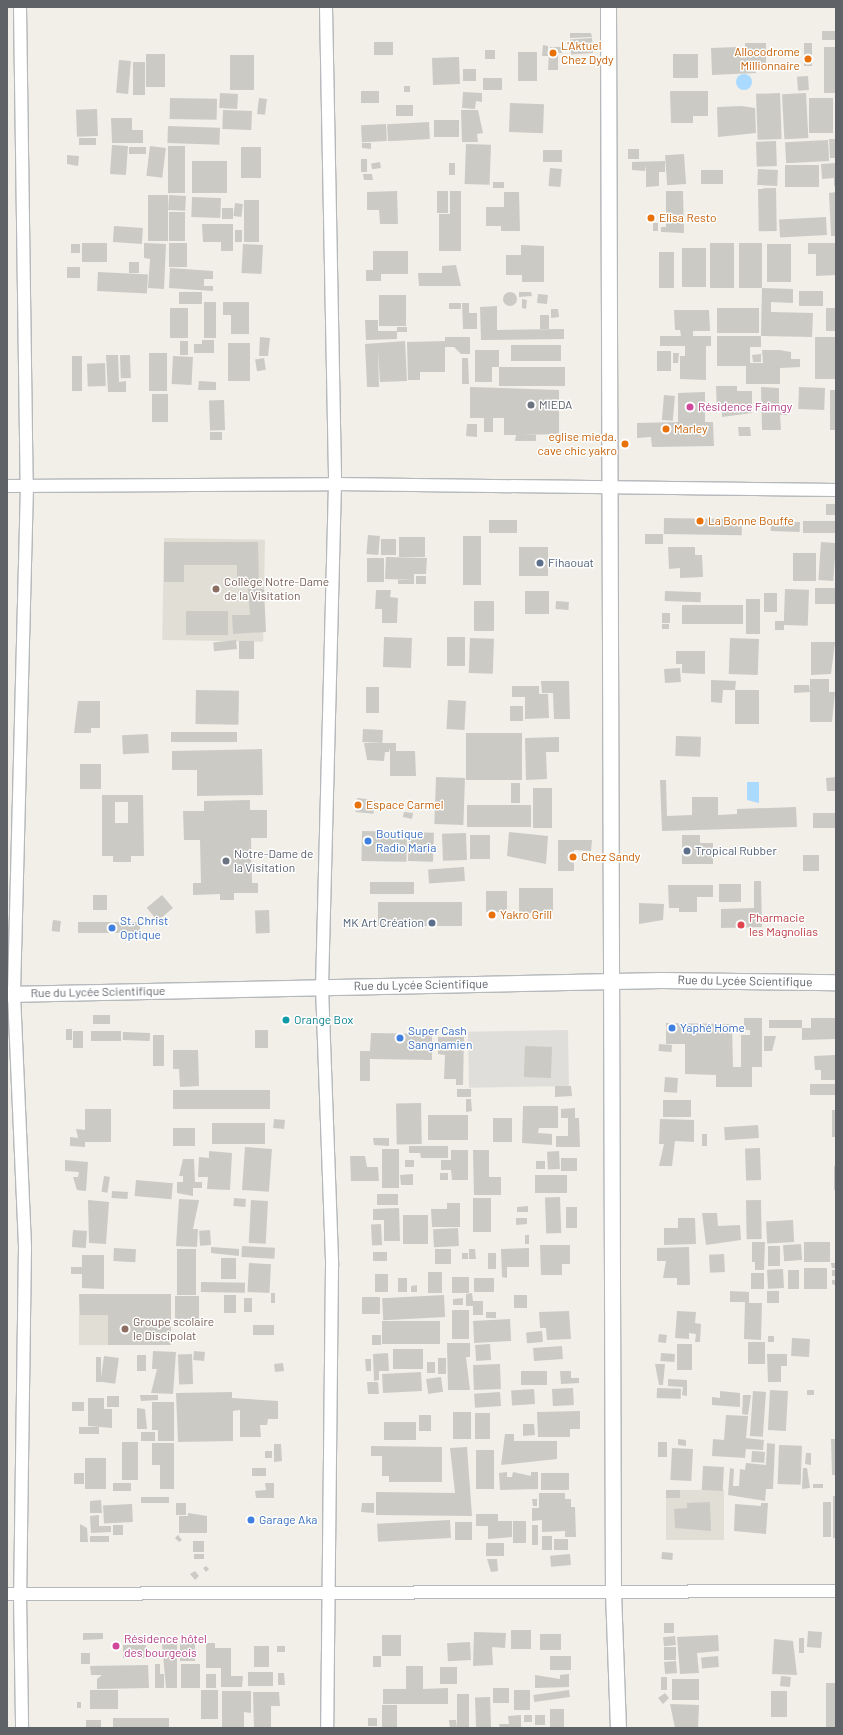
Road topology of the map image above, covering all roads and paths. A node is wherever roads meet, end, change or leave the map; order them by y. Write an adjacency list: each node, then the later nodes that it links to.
1 (20, 7): 6 (street)
2 (326, 7): 4 (street)
3 (608, 7): 7 (street)
4 (335, 484): 6 (street); 7 (street); 11 (street)
5 (7, 486): 6 (street)
6 (26, 486): 12 (street)
7 (610, 490): 8 (street); 9 (street)
8 (836, 490)
9 (613, 981): 10 (street, Rue du Lycée Scientifique); 11 (street, Rue du Lycée Scientifique); 14 (street)
10 (836, 982)
11 (322, 986): 12 (street, Rue du Lycée Scientifique); 15 (street)
12 (10, 994): 17 (street)
13 (836, 1591): 14 (street)
14 (613, 1592): 15 (street); 20 (street)
15 (326, 1593): 17 (street); 19 (street)
16 (7, 1594): 17 (street)
17 (20, 1594): 18 (street)
18 (22, 1728)
19 (328, 1728)
20 (618, 1728)

